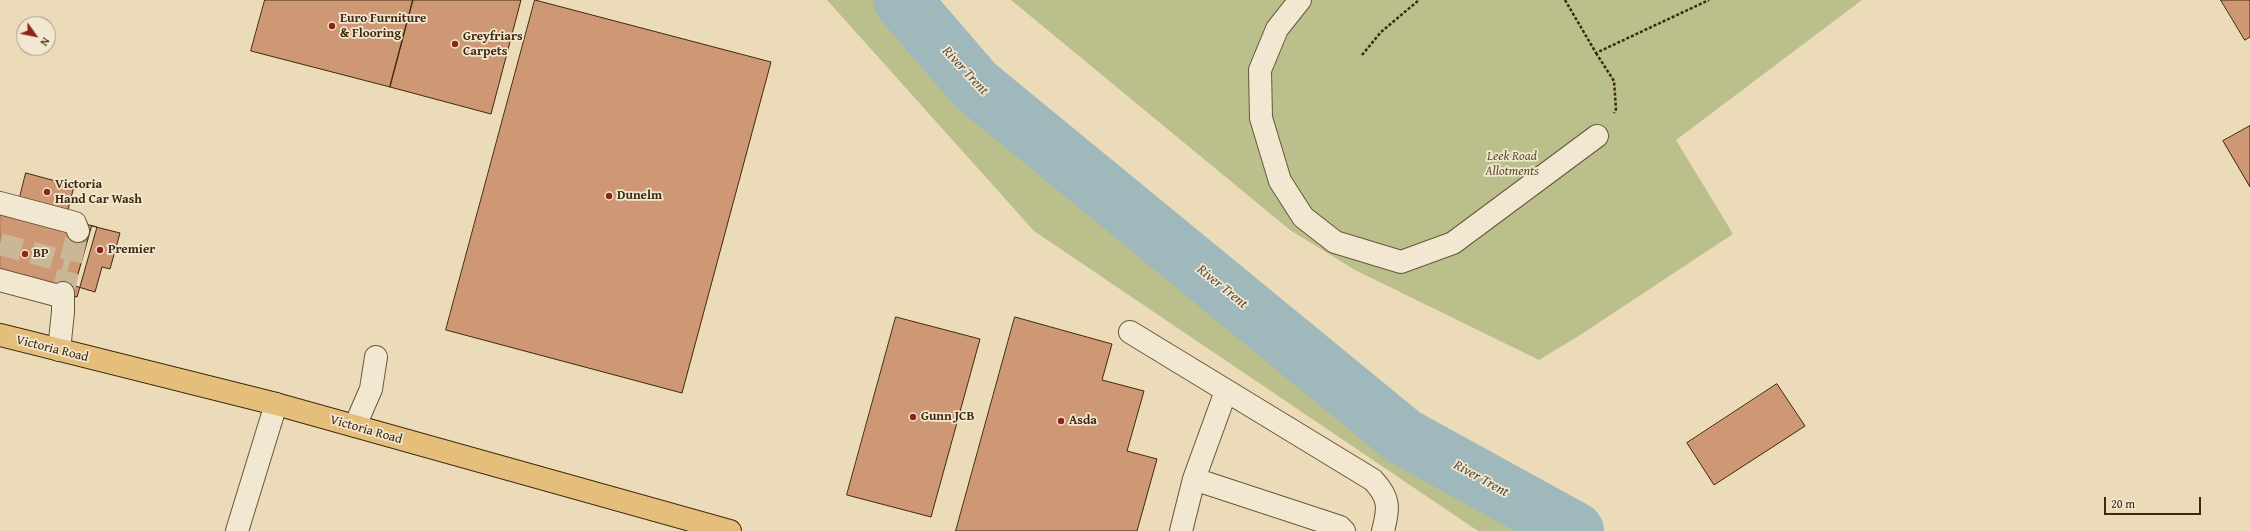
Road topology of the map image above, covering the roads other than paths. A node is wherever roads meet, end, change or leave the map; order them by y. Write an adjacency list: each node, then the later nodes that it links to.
1 (1300, 0): 2 (lane)
2 (1596, 136)
3 (0, 203): 4 (lane)
4 (78, 231)
5 (0, 280): 8 (lane)
6 (1130, 332): 10 (lane)
7 (0, 336): 8 (main road, Victoria Road)
8 (58, 350): 11 (main road, Victoria Road)
9 (376, 357): 12 (lane)
10 (1226, 391): 13 (lane); 18 (lane)
11 (276, 404): 12 (main road, Victoria Road); 14 (lane)
12 (355, 426): 15 (main road, Victoria Road)
13 (1194, 479): 16 (lane); 17 (lane)
14 (237, 531)
15 (730, 531)
16 (1181, 531)
17 (1344, 531)
18 (1383, 531)

